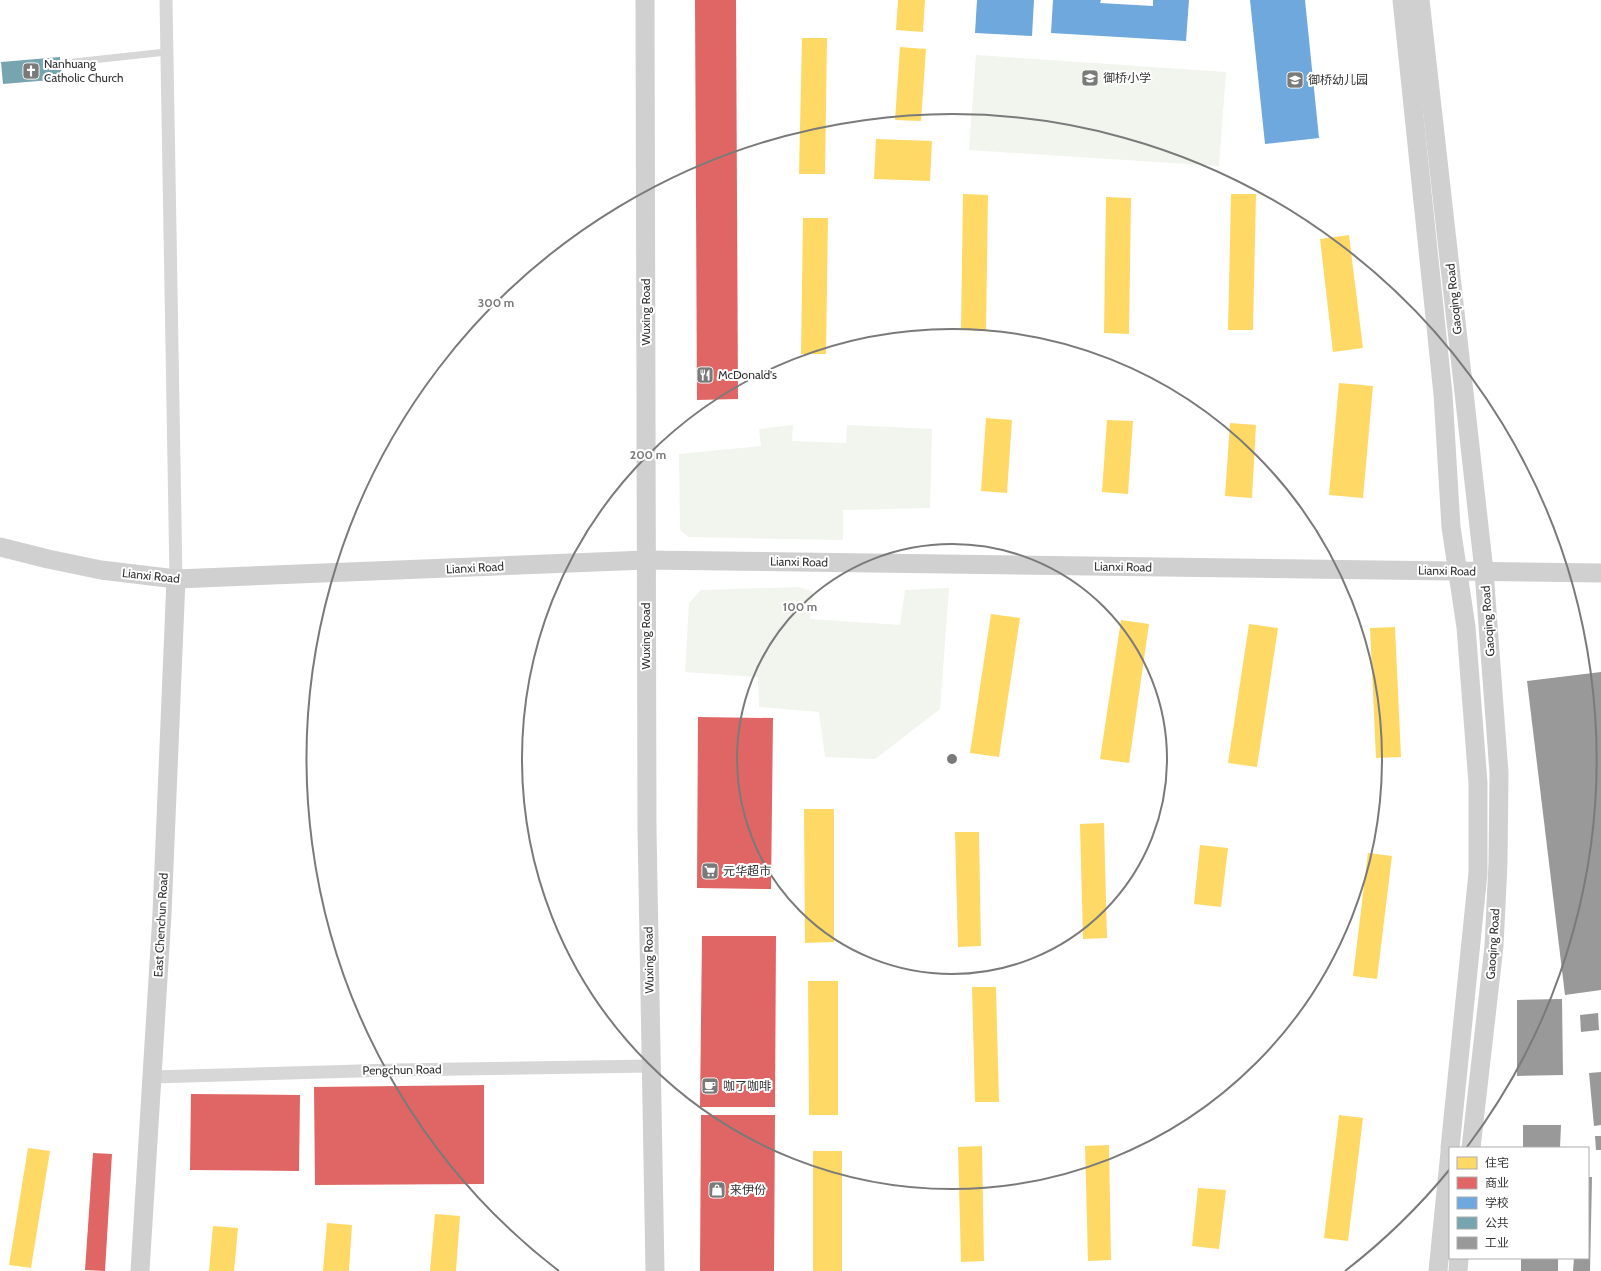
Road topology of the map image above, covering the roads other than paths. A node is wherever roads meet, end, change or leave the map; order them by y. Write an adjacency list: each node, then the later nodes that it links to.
1 (166, 0): 5 (street)
2 (645, 0): 8 (street, Wuxing Road)
3 (1402, 0): 9 (street, Gaoqing Road)
4 (1420, 0): 10 (street, Gaoqing Road)
5 (166, 52): 6 (lane); 12 (street)
6 (74, 62)
7 (0, 547): 12 (street, Lianxi Road)
8 (646, 560): 9 (street, Lianxi Road); 12 (street, Lianxi Road); 13 (street, Wuxing Road)
9 (1458, 571): 10 (street, Lianxi Road); 15 (street, Gaoqing Road)
10 (1484, 571): 11 (street, Lianxi Road); 16 (street, Gaoqing Road)
11 (1601, 573)
12 (176, 579): 14 (street, East Chenchun Road)
13 (651, 1066): 14 (street, Pengchun Road); 20 (street, Wuxing Road)
14 (153, 1077): 19 (street, East Chenchun Road)
15 (1450, 1147)
16 (1471, 1147)
17 (1449, 1162): 21 (street)
18 (1459, 1259): 22 (street)
19 (140, 1271)
20 (655, 1271)
21 (1438, 1271)
22 (1458, 1271)

